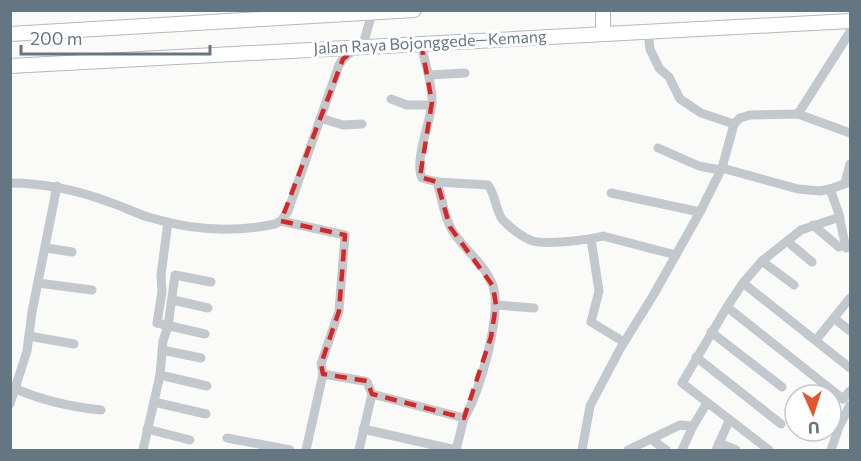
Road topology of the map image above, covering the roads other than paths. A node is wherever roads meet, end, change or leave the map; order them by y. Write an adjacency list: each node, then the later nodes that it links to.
1 (414, 10): 3 (highway, Jalan Raya Bojonggede—Kemang)
2 (603, 10): 8 (highway)
3 (373, 11): 7 (highway, Jalan Raya Bojonggede—Kemang); 10 (street)
4 (850, 21): 5 (highway, Jalan Raya Bojonggede—Kemang)
5 (648, 32): 8 (highway, Jalan Raya Bojonggede—Kemang); 19 (street)
6 (850, 32): 16 (street)
7 (10, 34)
8 (603, 34): 9 (highway, Jalan Raya Bojonggede—Kemang)
9 (421, 43): 10 (highway, Jalan Raya Bojonggede—Kemang); 13 (street)
10 (360, 46): 11 (highway, Jalan Raya Bojonggede—Kemang); 17 (street)
11 (10, 66)
12 (465, 73): 13 (street)
13 (429, 75): 15 (street)
14 (391, 99): 15 (street)
15 (431, 105): 24 (street)
16 (798, 114): 19 (street); 20 (street)
17 (320, 118): 18 (street); 32 (street)
18 (362, 124)
19 (734, 124): 23 (street)
20 (850, 133)
21 (658, 148): 23 (street)
22 (850, 164): 26 (street)
23 (721, 169): 28 (street); 30 (street)
24 (437, 182): 35 (street); 49 (street)
25 (10, 183): 27 (street)
26 (848, 183): 28 (street)
27 (57, 186): 33 (street); 37 (street)
28 (830, 189): 31 (street)
29 (611, 193): 30 (street)
30 (700, 212): 39 (street)
31 (840, 217): 34 (street); 34 (street)
32 (281, 221): 33 (street); 66 (street)
33 (168, 222): 54 (street)
34 (813, 225): 36 (street)
35 (591, 239): 39 (street); 60 (street)
36 (788, 242): 40 (street); 41 (street)
37 (46, 248): 38 (street); 43 (street)
38 (72, 252)
39 (676, 255): 60 (street)
40 (762, 261): 44 (street); 45 (street)
41 (812, 262)
42 (211, 282): 48 (street)
43 (38, 283): 46 (street); 58 (street)
44 (743, 283): 50 (street); 59 (street)
45 (794, 285)
46 (92, 290)
47 (850, 298): 53 (street)
48 (172, 300): 51 (street); 54 (street)
49 (496, 305): 52 (street); 79 (street)
50 (727, 307): 56 (street); 71 (street)
51 (208, 308)
52 (534, 308)
53 (834, 318): 55 (street); 59 (street)
54 (168, 326): 57 (street); 62 (street)
55 (850, 331)
56 (711, 332): 63 (street); 69 (street)
57 (205, 334)
58 (29, 336): 61 (street); 70 (street)
59 (816, 340): 65 (street)
60 (624, 342): 94 (street)
61 (74, 344)
62 (162, 350): 64 (street); 67 (street)
63 (696, 357): 74 (street); 81 (street)
64 (201, 358)
65 (850, 368)
66 (323, 374): 72 (street); 91 (street)
67 (160, 375): 68 (street); 73 (street)
68 (207, 386)
69 (782, 387)
70 (16, 389): 75 (street); 77 (street)
71 (850, 391)
72 (372, 394): 79 (street); 84 (street)
73 (154, 402): 78 (street); 83 (street)
74 (707, 403): 80 (street); 82 (street)
75 (10, 404)
76 (850, 405): 100 (street)
77 (101, 410)
78 (206, 414)
79 (464, 418): 93 (street)
80 (729, 421): 88 (street); 99 (street)
81 (781, 424)
82 (693, 426): 86 (street); 97 (street)
83 (147, 429): 87 (street); 89 (street)
84 (363, 429): 92 (street); 93 (street)
85 (227, 438): 90 (street)
86 (651, 439): 95 (street); 96 (street)
87 (190, 440)
88 (718, 447): 98 (street)
89 (143, 450)
90 (290, 450)
91 (306, 450)
92 (359, 450)
93 (456, 450)
94 (582, 450)
95 (628, 450)
96 (666, 450)
97 (682, 450)
98 (736, 450)
99 (769, 450)
100 (831, 450)

